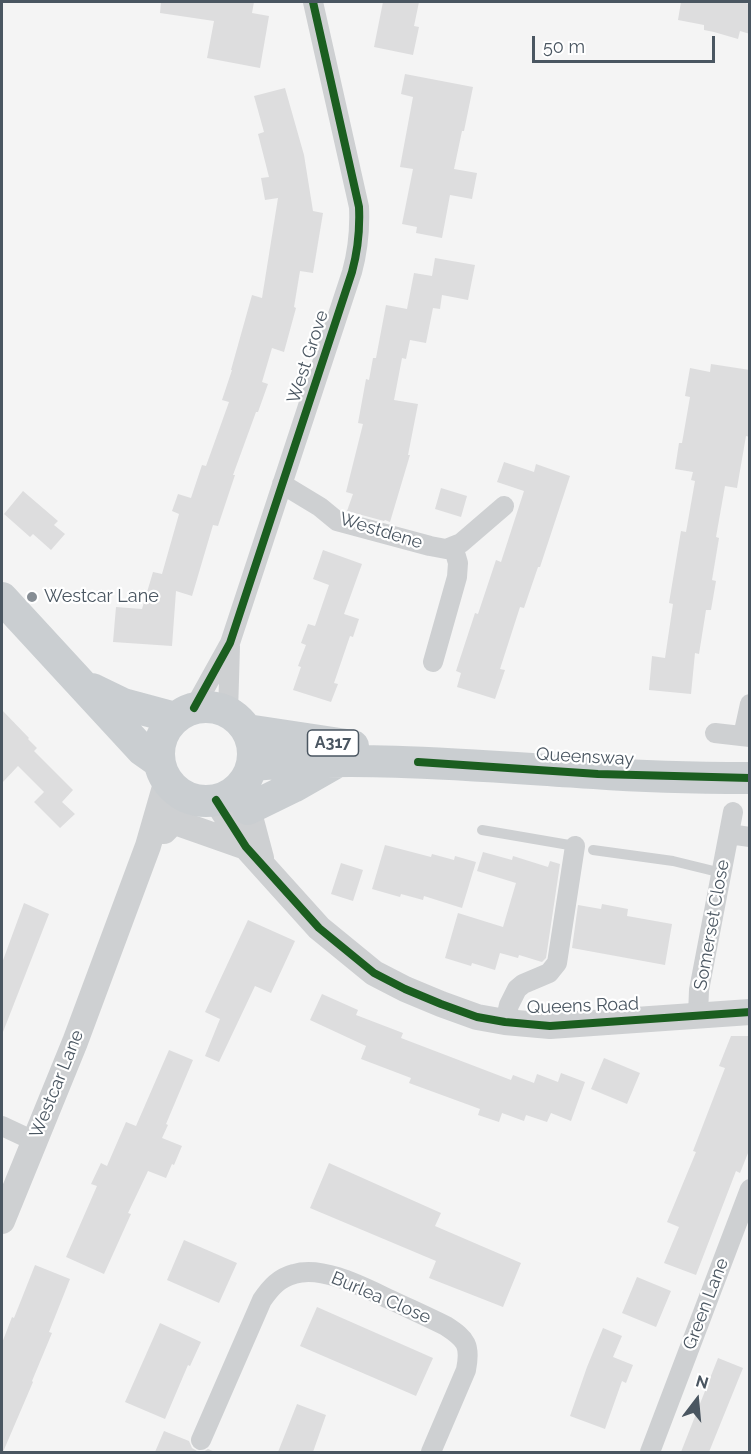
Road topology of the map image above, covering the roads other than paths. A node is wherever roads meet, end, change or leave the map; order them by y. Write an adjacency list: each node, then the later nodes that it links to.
1 (313, 2): 2 (street, West Grove)
2 (282, 484): 4 (street, Westdene); 6 (street, West Grove)
3 (504, 506): 4 (street)
4 (453, 546): 7 (street)
5 (2, 598): 8 (main road)
6 (230, 643): 10 (street, West Grove); 11 (street, West Grove)
7 (433, 662)
8 (83, 685): 10 (main road); 16 (main road)
9 (750, 704): 13 (street)
10 (185, 713): 11 (main road); 16 (main road)
11 (238, 721): 15 (main road, Queensway / A317); 18 (main road)
12 (714, 734): 13 (street)
13 (746, 737)
14 (339, 761): 15 (main road, Queensway / A317); 18 (main road, Queensway / A317); 18 (main road, A317)
15 (418, 762): 17 (main road, Queensway / A317)
16 (163, 771): 19 (main road); 24 (street, Westcar Lane)
17 (750, 778)
18 (248, 785): 19 (main road); 27 (street, Queens Road)
19 (195, 808): 24 (street, Westcar Lane); 25 (street, Queens Road); 25 (street)
20 (733, 812): 22 (street, Somerset Close)
21 (482, 830): 26 (lane)
22 (729, 834): 23 (street, Somerset Close); 28 (street, Somerset Close)
23 (750, 837)
24 (148, 846): 33 (street, Westcar Lane)
25 (246, 847): 27 (street, Queens Road)
26 (584, 848): 28 (lane); 31 (street)
27 (264, 869): 31 (street, Queens Road)
28 (722, 873): 30 (street, Somerset Close)
29 (750, 1012): 30 (street, Queens Road)
30 (698, 1015): 31 (street, Queens Road)
31 (505, 1022)
32 (2, 1126): 33 (street)
33 (34, 1141): 35 (street, Westcar Lane)
34 (750, 1189): 38 (street, Green Lane)
35 (2, 1221)
36 (201, 1440): 37 (street, Burlea Close)
37 (437, 1450)
38 (650, 1452)

